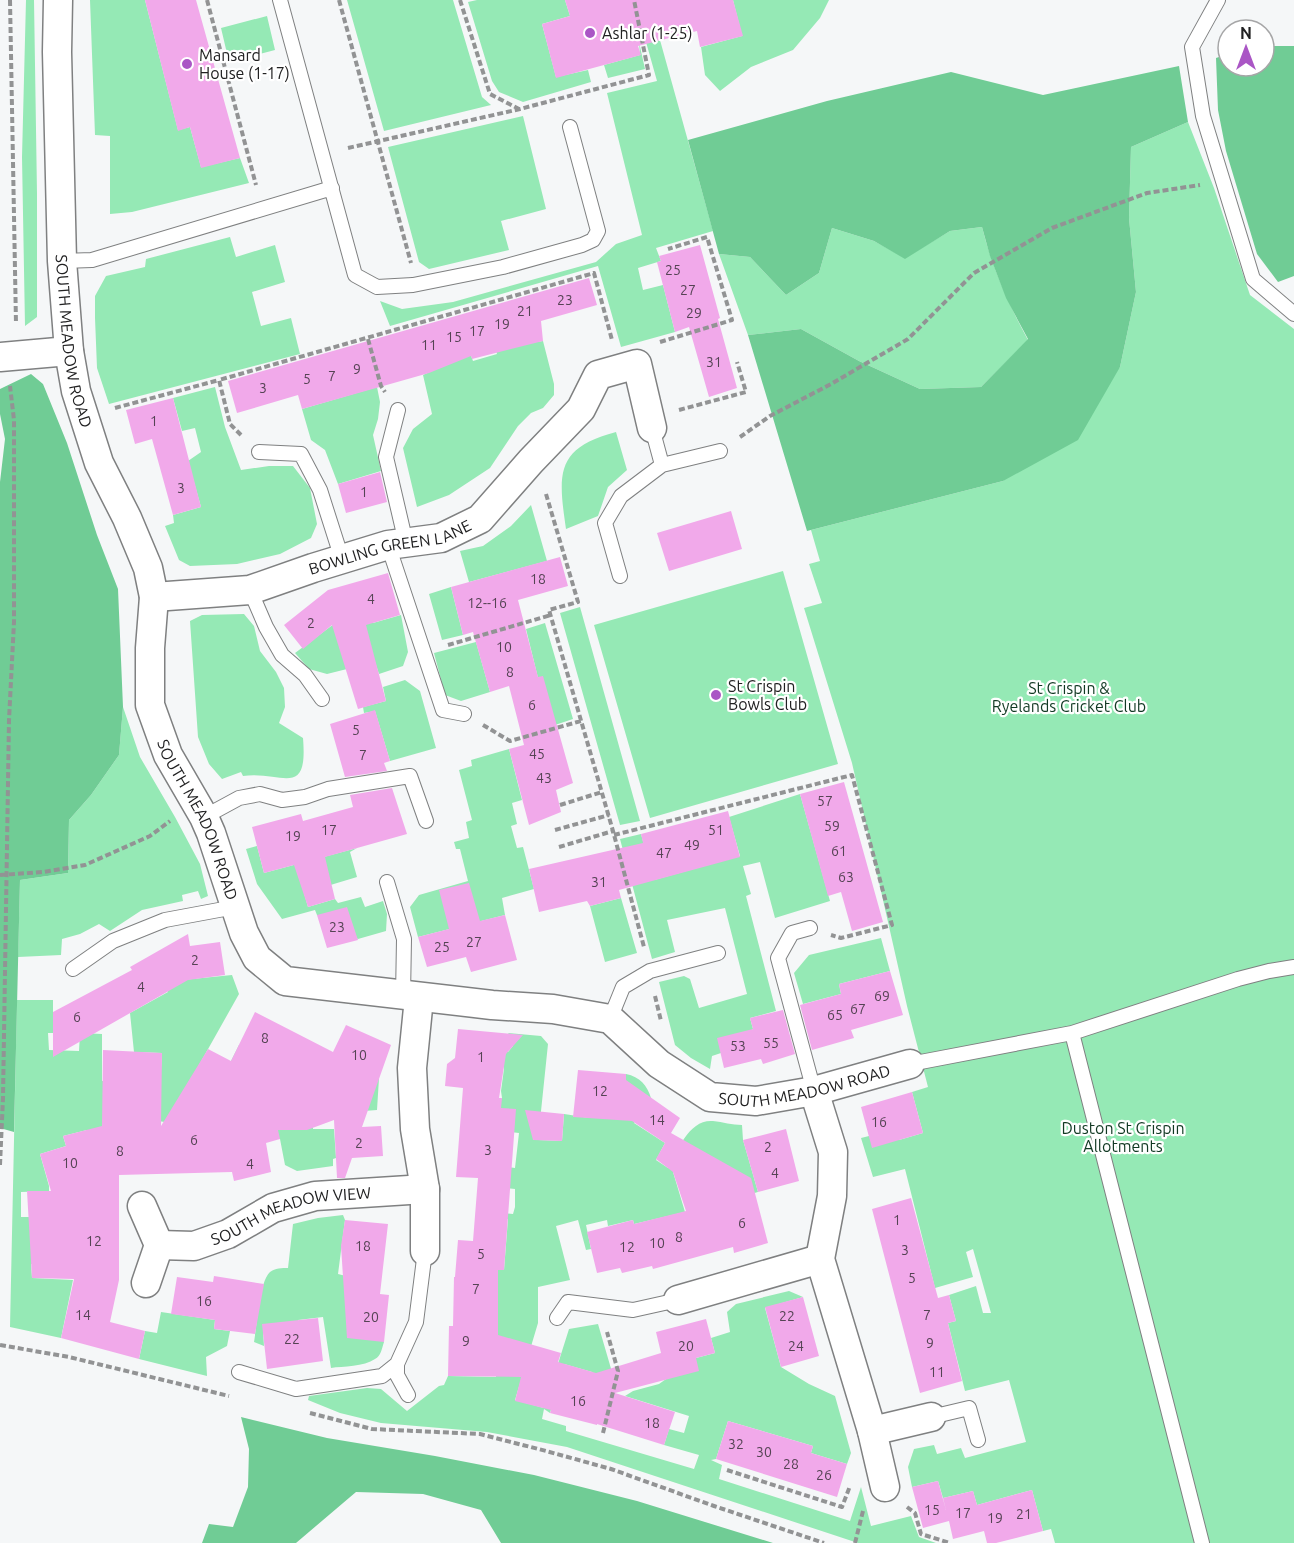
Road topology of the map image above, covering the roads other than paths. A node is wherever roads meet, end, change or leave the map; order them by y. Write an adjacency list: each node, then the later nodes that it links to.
1 (58, 0): 6 (street, SOUTH MEADOW ROAD)
2 (280, 0): 5 (lane)
3 (1218, 0): 7 (lane)
4 (570, 127): 5 (lane)
5 (332, 188): 6 (lane)
6 (62, 261): 8 (street, SOUTH MEADOW ROAD)
7 (1294, 314)
8 (69, 351): 9 (street); 19 (street, SOUTH MEADOW ROAD)
9 (0, 357)
10 (398, 410): 15 (lane)
11 (651, 423): 14 (lane); 15 (street, BOWLING GREEN LANE)
12 (720, 451): 14 (lane)
13 (259, 453): 16 (lane)
14 (662, 465): 17 (lane)
15 (397, 544): 16 (street, BOWLING GREEN LANE); 21 (lane)
16 (342, 559): 18 (street, BOWLING GREEN LANE)
17 (620, 576)
18 (250, 590): 19 (street, BOWLING GREEN LANE); 20 (lane)
19 (153, 597): 22 (street, SOUTH MEADOW ROAD)
20 (322, 699)
21 (464, 714)
22 (204, 817): 23 (lane); 25 (street, SOUTH MEADOW ROAD)
23 (426, 821)
24 (387, 882): 30 (lane)
25 (235, 907): 29 (lane); 30 (street, SOUTH MEADOW ROAD)
26 (810, 928): 34 (lane)
27 (718, 953): 31 (lane)
28 (1294, 968): 32 (lane)
29 (73, 969)
30 (411, 997): 31 (street, SOUTH MEADOW ROAD); 35 (street)
31 (610, 1019): 34 (street, SOUTH MEADOW ROAD)
32 (1072, 1033): 33 (lane); 50 (lane)
33 (910, 1064): 34 (street, SOUTH MEADOW ROAD)
34 (814, 1091): 39 (street)
35 (425, 1189): 37 (street, SOUTH MEADOW VIEW); 38 (street)
36 (142, 1206): 37 (street)
37 (159, 1245): 40 (street)
38 (425, 1251): 43 (lane)
39 (820, 1260): 41 (street); 47 (street)
40 (146, 1282)
41 (678, 1300): 42 (lane)
42 (557, 1318)
43 (397, 1364): 44 (lane); 45 (lane)
44 (239, 1372)
45 (408, 1395)
46 (931, 1417): 47 (street); 48 (lane)
47 (872, 1431): 49 (street)
48 (978, 1440)
49 (875, 1496)
50 (1202, 1543)

